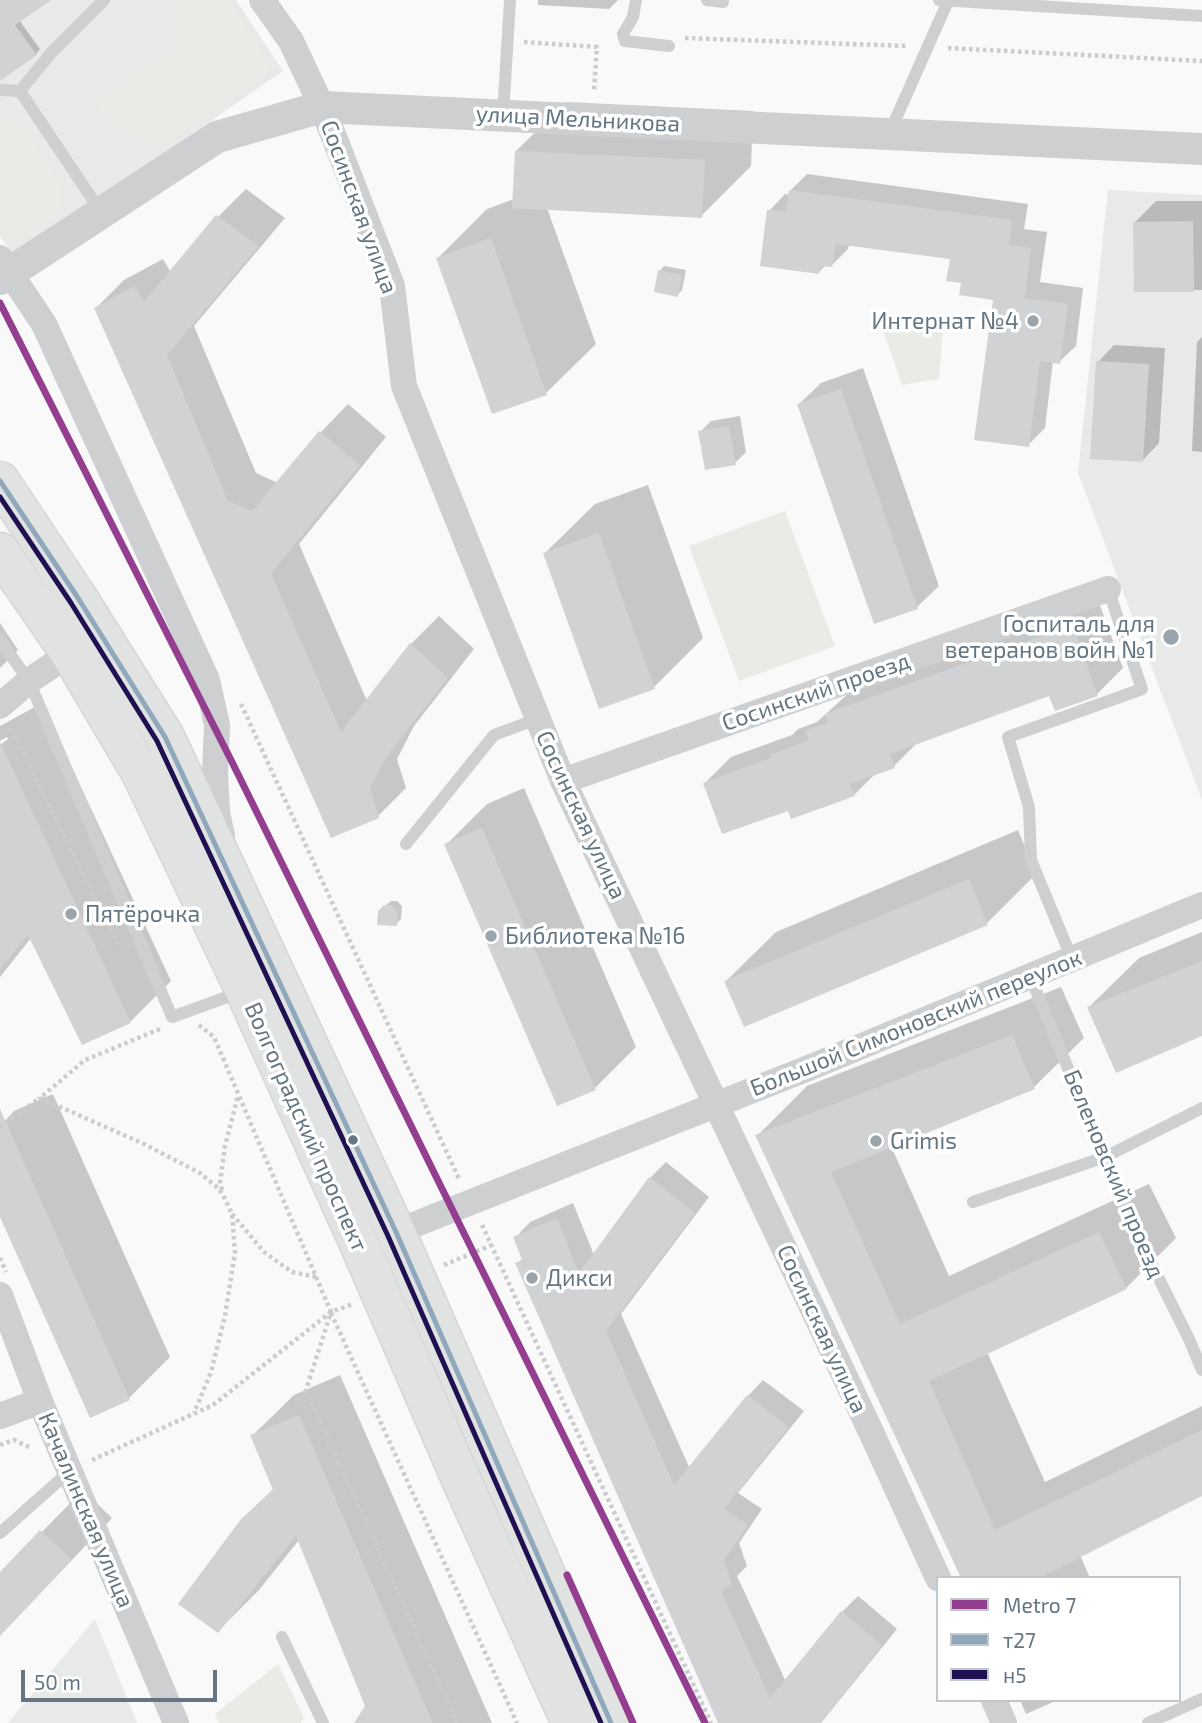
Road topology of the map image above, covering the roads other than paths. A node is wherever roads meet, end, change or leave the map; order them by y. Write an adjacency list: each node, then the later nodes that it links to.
1 (104, 0): 13 (lane)
2 (262, 0): 14 (street, Сосинская улица)
3 (510, 0): 15 (lane)
4 (636, 0): 11 (lane)
5 (707, 0): 8 (lane)
6 (939, 0): 7 (lane)
7 (948, 1): 9 (lane); 16 (lane)
8 (723, 2)
9 (999, 2): 10 (lane)
10 (1202, 16)
11 (669, 46)
12 (0, 90): 13 (lane)
13 (20, 91): 18 (lane)
14 (323, 107): 15 (street, улица Мельникова); 18 (street, улица Мельникова); 27 (street, Сосинская улица)
15 (503, 116): 16 (street, улица Мельникова)
16 (889, 134): 17 (street, улица Мельникова)
17 (1202, 149)
18 (101, 212): 19 (street, улица Мельникова)
19 (3, 270): 30 (street)
20 (0, 481): 30 (main road, Волгоградский проспект)
21 (0, 552): 24 (main road, Волгоградский проспект)
22 (1108, 589): 28 (street, Сосинский проезд); 32 (lane)
23 (0, 640): 25 (lane)
24 (70, 653): 25 (street); 34 (main road, Волгоградский проспект)
25 (29, 681): 26 (street); 34 (lane)
26 (0, 706)
27 (537, 719): 28 (street, Сосинская улица); 29 (lane)
28 (563, 780): 35 (street, Сосинская улица)
29 (406, 844)
30 (230, 875): 39 (main road, Волгоградский проспект)
31 (1202, 905): 32 (street, Большой Симоновский переулок)
32 (1072, 959): 33 (street, Большой Симоновский переулок)
33 (1030, 976): 35 (street, Большой Симоновский переулок); 37 (lane, Беленовский проезд)
34 (245, 991): 52 (main road, Волгоградский проспект)
35 (716, 1104): 39 (street, Большой Симоновский переулок); 46 (street, Сосинская улица)
36 (1202, 1108): 37 (lane)
37 (1105, 1157): 38 (lane); 41 (lane, Беленовский проезд)
38 (973, 1202)
39 (396, 1233): 53 (main road, Волгоградский проспект)
40 (0, 1295): 42 (street, Качалинская улица)
41 (1202, 1370)
42 (40, 1401): 43 (street); 44 (street, Качалинская улица)
43 (0, 1416)
44 (70, 1471): 45 (lane); 50 (street, Качалинская улица)
45 (0, 1533)
46 (937, 1576)
47 (282, 1637): 51 (lane)
48 (1202, 1699): 55 (lane)
49 (995, 1702): 54 (street)
50 (176, 1723)
51 (323, 1723)
52 (571, 1723)
53 (611, 1723)
54 (1004, 1723)
55 (1148, 1723)

